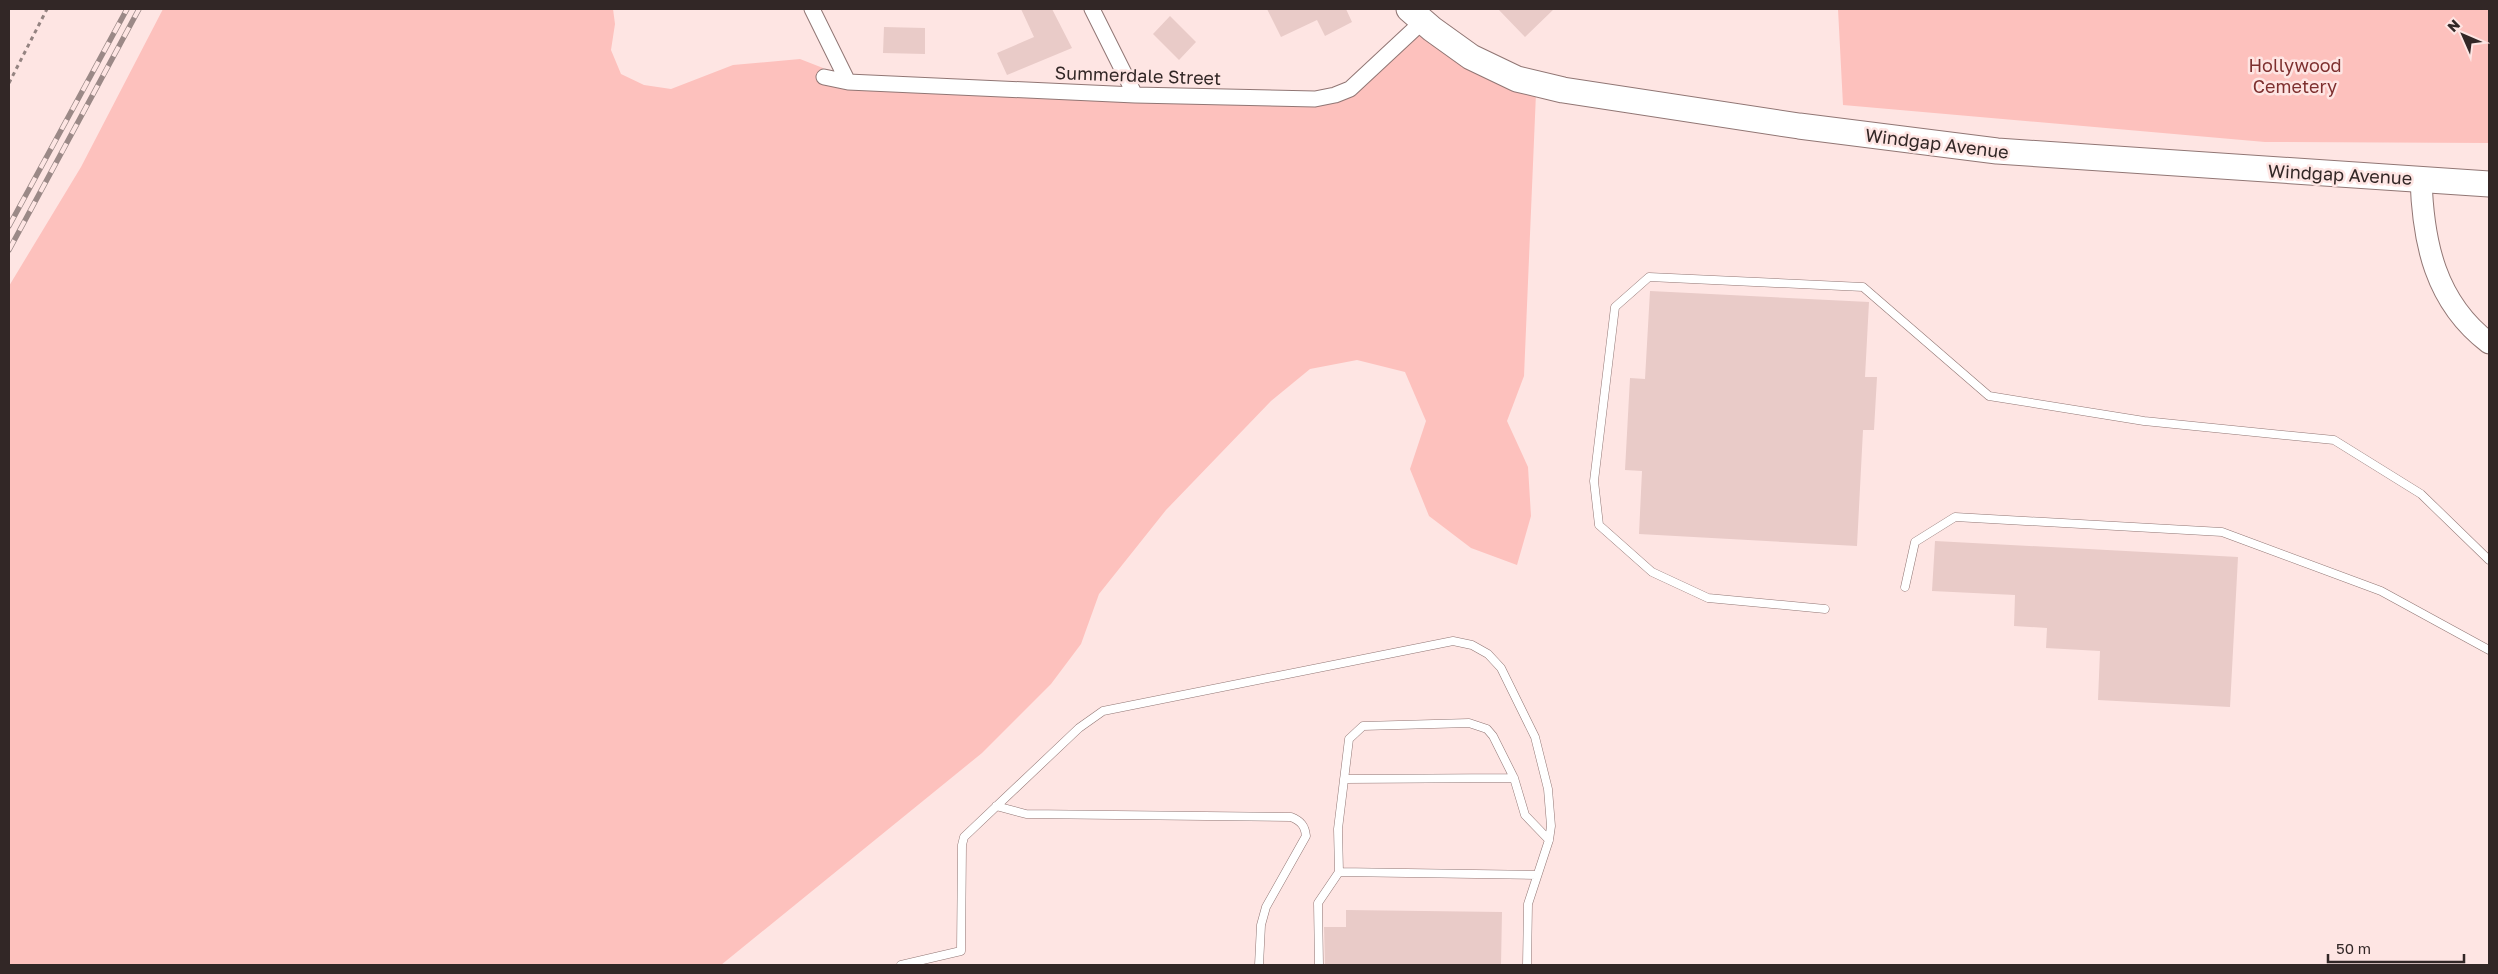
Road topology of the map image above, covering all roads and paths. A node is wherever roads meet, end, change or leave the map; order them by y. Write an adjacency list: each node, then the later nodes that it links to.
1 (47, 9): 7 (path)
2 (812, 9): 6 (street)
3 (1092, 9): 8 (street)
4 (1416, 15): 8 (street, Summerdale Street); 9 (main road, Windgap Avenue)
5 (824, 77): 6 (street, Summerdale Street)
6 (848, 82): 8 (street, Summerdale Street)
7 (9, 83)
8 (1135, 95)
9 (2421, 178): 10 (main road, Windgap Avenue); 11 (street)
10 (2489, 184)
11 (2489, 343)
12 (2489, 560): 14 (lane)
13 (1904, 587): 15 (lane)
14 (1825, 609)
15 (2489, 650)
16 (1514, 778): 17 (lane); 17 (lane); 19 (lane)
17 (1344, 779): 20 (lane)
18 (996, 806): 19 (lane); 22 (lane); 23 (lane)
19 (1548, 840): 21 (lane)
20 (1340, 872): 21 (lane); 24 (lane)
21 (1536, 875): 25 (lane)
22 (901, 965)
23 (1259, 965)
24 (1319, 965)
25 (1527, 965)

